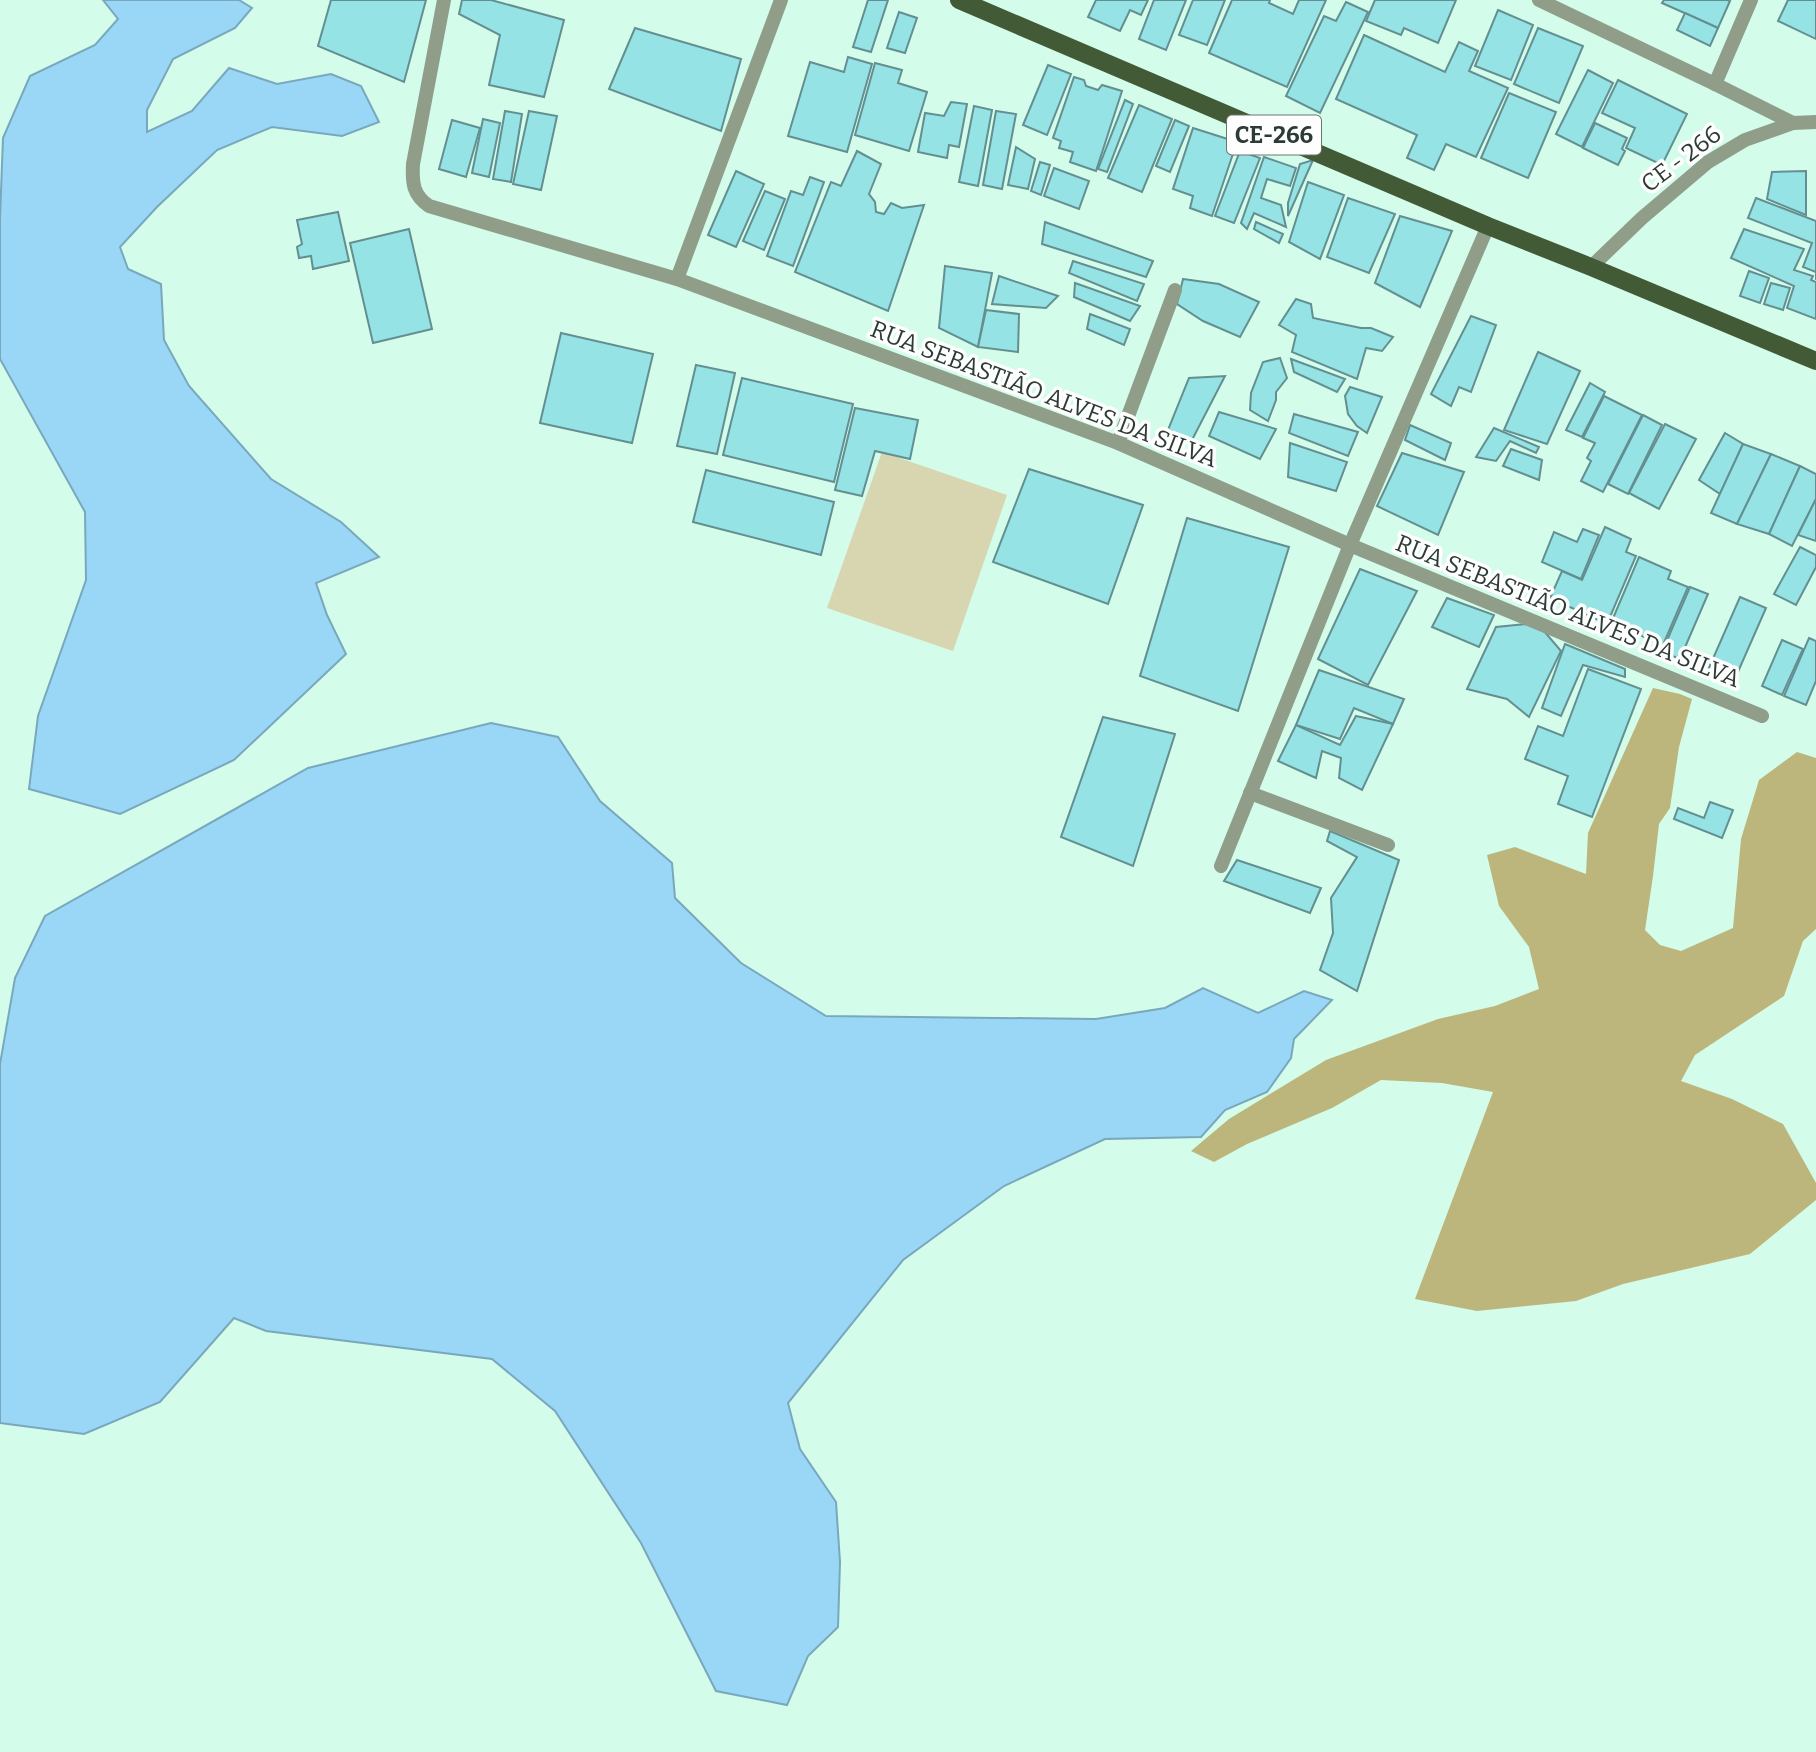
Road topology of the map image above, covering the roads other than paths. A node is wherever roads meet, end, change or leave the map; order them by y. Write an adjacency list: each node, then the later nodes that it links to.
1 (444, 0): 11 (street, RUA SEBASTIÃO ALVES DA SILVA)
2 (781, 0): 11 (street)
3 (959, 0): 9 (main road, CE-266)
4 (1539, 0): 6 (street)
5 (1751, 0): 6 (street)
6 (1715, 84): 8 (street)
7 (1816, 122): 8 (street, CE - 266)
8 (1793, 123): 10 (street, CE - 266)
9 (1488, 226): 10 (main road, CE-266); 15 (street)
10 (1591, 267): 13 (main road)
11 (677, 279): 14 (street, RUA SEBASTIÃO ALVES DA SILVA)
12 (1174, 290): 14 (street)
13 (1816, 361)
14 (1118, 443): 15 (street, RUA SEBASTIÃO ALVES DA SILVA)
15 (1350, 545): 16 (street, RUA SEBASTIÃO ALVES DA SILVA); 17 (street)
16 (1762, 716)
17 (1250, 793): 18 (street); 19 (street)
18 (1388, 845)
19 (1221, 866)

